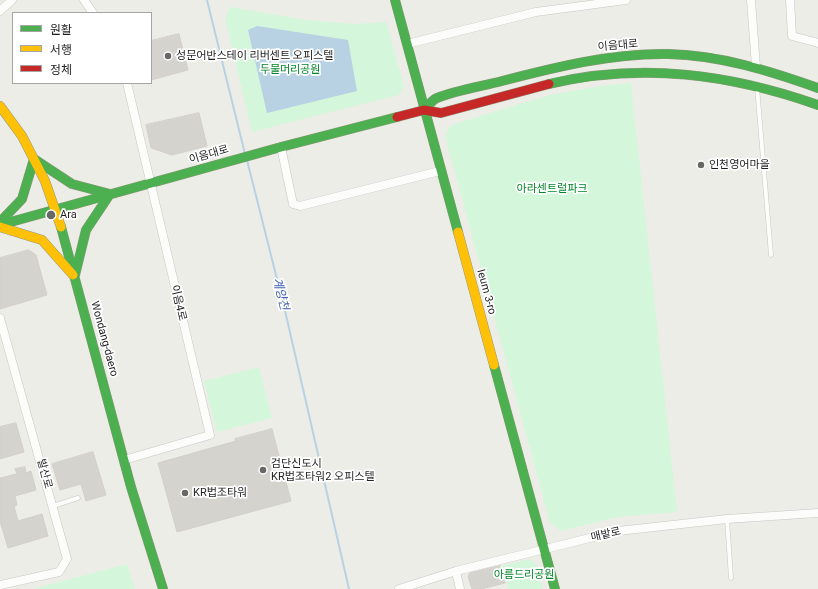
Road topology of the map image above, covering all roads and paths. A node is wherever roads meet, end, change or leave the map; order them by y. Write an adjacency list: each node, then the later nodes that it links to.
1 (12, 0): 7 (street)
2 (84, 0): 8 (street)
3 (395, 0): 10 (main road, Ieum 3-ro)
4 (626, 0): 10 (street)
5 (751, 0): 11 (street)
6 (790, 0): 9 (street)
7 (0, 11)
8 (92, 12)
9 (818, 43)
10 (407, 44): 17 (main road, Ieum 3-ro)
11 (756, 67): 14 (main road, 이음대로); 17 (main road, 이음대로)
12 (128, 84): 21 (street, 이음4로)
13 (757, 86): 15 (main road, 이음대로); 17 (main road, 이음대로); 25 (lane)
14 (818, 88)
15 (818, 105)
16 (0, 106): 19 (main road, Wondang-daero)
17 (424, 110): 18 (main road, 이음대로); 20 (main road, Ieum 3-ro)
18 (280, 147): 20 (street); 21 (main road, 이음대로)
19 (34, 159): 22 (main road); 23 (main road, Wondang-daero); 24 (main road)
20 (440, 171): 33 (main road, Ieum 3-ro)
21 (150, 184): 22 (main road, 이음대로); 28 (street, 이음4로)
22 (110, 194): 23 (main road, 이음대로); 26 (main road)
23 (55, 210): 24 (main road, 이음대로); 26 (main road, Wondang-daero)
24 (0, 225): 26 (main road)
25 (771, 255)
26 (75, 277): 28 (main road, Wondang-daero)
27 (0, 318): 30 (street, 발산로)
28 (124, 460): 37 (main road, Wondang-daero)
29 (78, 498): 30 (lane)
30 (53, 506): 36 (street, 발산로)
31 (818, 513): 32 (street, 매밭로)
32 (727, 519): 33 (street, 매밭로); 35 (lane)
33 (545, 550): 34 (street, 매밭로); 40 (main road, Ieum 3-ro)
34 (456, 571): 38 (street, 매밭로); 39 (street)
35 (731, 578)
36 (0, 585)
37 (163, 589)
38 (399, 589)
39 (460, 589)
40 (555, 589)

